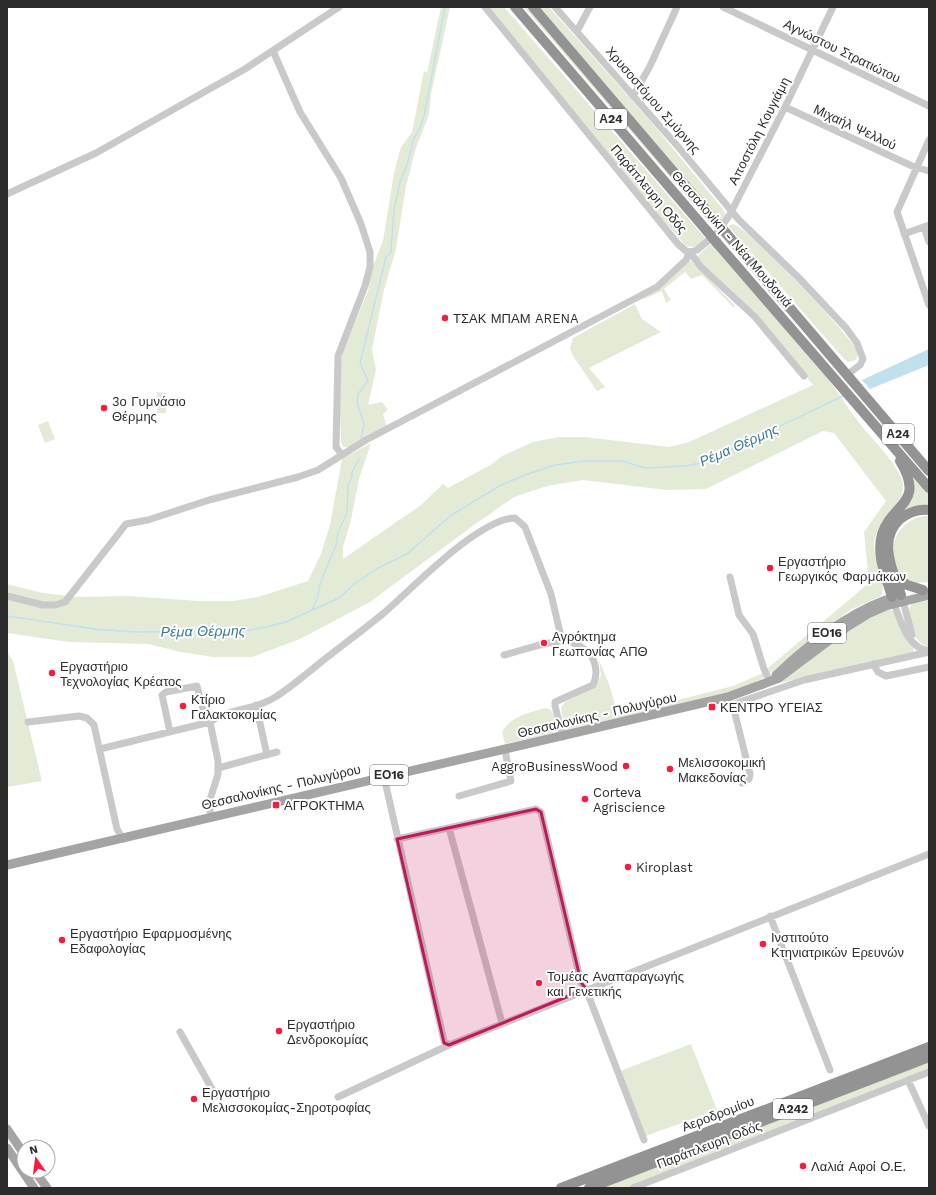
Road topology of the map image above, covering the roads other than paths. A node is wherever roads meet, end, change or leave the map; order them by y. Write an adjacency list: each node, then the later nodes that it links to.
1 (339, 7): 12 (street)
2 (485, 7): 26 (street, Παράπλευρη Οδός)
3 (515, 7): 30 (highway, Θεσσαλονίκη - Νέα Μουδανιά / Α24, bridge)
4 (533, 7): 28 (highway, Θεσσαλονίκη - Νέα Μουδανιά / Α24, bridge)
5 (555, 7): 10 (street, Χρυσοστόμου Σμύρνης)
6 (590, 7): 10 (street)
7 (677, 7): 13 (street)
8 (723, 7): 11 (street, Αγνώστου Στρατιώτου)
9 (830, 8): 11 (street, Αποστόλη Κουγιάμη)
10 (577, 31): 13 (street, Χρυσοστόμου Σμύρνης)
11 (812, 50): 14 (street, Αγνώστου Στρατιώτου); 15 (street, Αποστόλη Κουγιάμη)
12 (272, 51): 19 (street); 31 (street)
13 (633, 96): 21 (street, Χρυσοστόμου Σμύρνης)
14 (929, 106)
15 (785, 107): 17 (street, Μιχαήλ Ψελλού); 20 (street, Αποστόλη Κουγιάμη)
16 (929, 140): 17 (street)
17 (916, 168): 18 (street, Μιχαήλ Ψελλού); 24 (street)
18 (929, 171)
19 (7, 194)
20 (738, 199): 21 (street); 22 (street, Αποστόλη Κουγιάμη)
21 (726, 203): 22 (street, Χρυσοστόμου Σμύρνης)
22 (731, 211): 26 (street, Αποστόλη Κουγιάμη); 28 (street, Χρυσοστόμου Σμύρνης)
23 (926, 226): 24 (street); 25 (street)
24 (904, 234): 27 (street)
25 (929, 242)
26 (690, 252): 29 (street, Παράπλευρη Οδός); 31 (street)
27 (929, 304)
28 (852, 375): 32 (highway, Θεσσαλονίκη - Νέα Μουδανιά / Α24)
29 (804, 376)
30 (878, 428): 33 (highway, Θεσσαλονίκη - Νέα Μουδανιά / Α24); 39 (highway)
31 (342, 455): 38 (street)
32 (929, 471)
33 (929, 488)
34 (929, 510): 35 (highway)
35 (895, 576): 37 (highway); 39 (highway)
36 (730, 577): 45 (street)
37 (927, 591): 39 (main road, Θεσσαλονίκης - Πολυγύρου / ΕΟ16)
38 (7, 596)
39 (897, 599): 41 (street); 45 (main road, Θεσσαλονίκης - Πολυγύρου / ΕΟ16)
40 (562, 641): 42 (street); 46 (street); 50 (street)
41 (929, 651): 43 (street)
42 (504, 655)
43 (873, 664): 44 (street); 57 (street)
44 (929, 667)
45 (770, 681): 50 (main road, Θεσσαλονίκης - Πολυγύρου / ΕΟ16)
46 (256, 705): 48 (street); 54 (street)
47 (28, 722): 51 (street)
48 (210, 722): 49 (street); 49 (street); 55 (street)
49 (170, 732): 51 (street)
50 (563, 736): 52 (main road, Θεσσαλονίκης - Πολυγύρου / ΕΟ16)
51 (100, 749): 61 (street)
52 (505, 750): 56 (main road, Θεσσαλονίκης - Πολυγύρου / ΕΟ16); 58 (street)
53 (277, 752): 54 (street)
54 (267, 755): 55 (street)
55 (218, 768): 59 (street)
56 (384, 777): 59 (main road, Θεσσαλονίκης - Πολυγύρου / ΕΟ16); 62 (street)
57 (742, 783)
58 (459, 796)
59 (211, 816): 61 (main road, Θεσσαλονίκης - Πολυγύρου / ΕΟ16)
60 (449, 828): 62 (street); 66 (street); 67 (street)
61 (122, 839): 64 (main road, Θεσσαλονίκης - Πολυγύρου / ΕΟ16)
62 (397, 839): 69 (street)
63 (929, 854): 65 (street)
64 (7, 865)
65 (770, 916): 66 (street); 72 (street)
66 (586, 990): 67 (street); 79 (street)
67 (502, 1023): 69 (street)
68 (180, 1032): 75 (street)
69 (449, 1045): 76 (street)
70 (929, 1047): 85 (highway, Αεροδρομίου / Α242)
71 (929, 1057): 86 (highway, Αεροδρομίου / Α242)
72 (830, 1070)
73 (929, 1072): 74 (street, Παράπλευρη Οδός)
74 (908, 1080): 77 (street); 87 (street, Παράπλευρη Οδός)
75 (216, 1096)
76 (338, 1097)
77 (929, 1126)
78 (7, 1129): 80 (main road)
79 (644, 1140)
80 (16, 1142)
81 (7, 1148): 83 (main road)
82 (41, 1179): 84 (main road)
83 (34, 1188)
84 (47, 1188)
85 (561, 1188)
86 (589, 1188)
87 (633, 1188)

